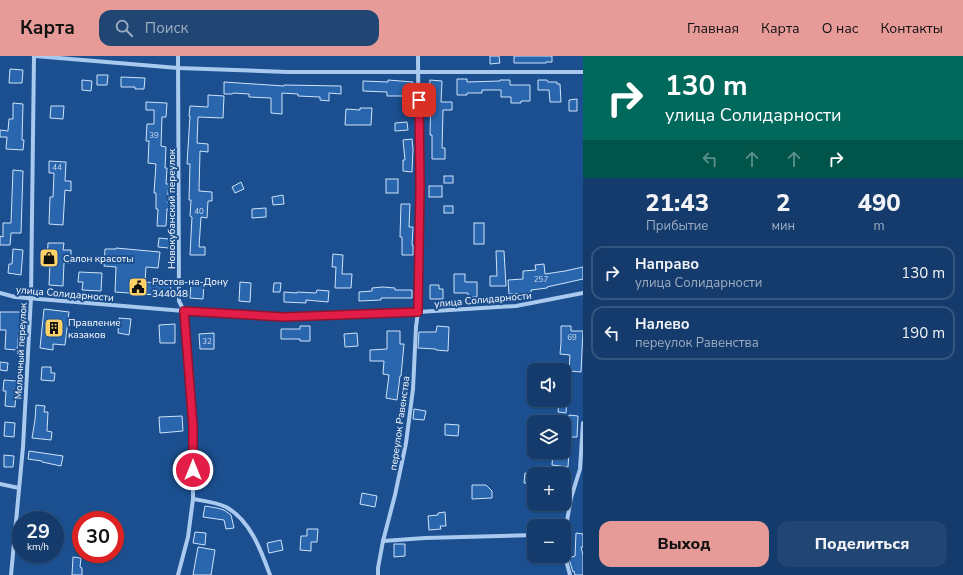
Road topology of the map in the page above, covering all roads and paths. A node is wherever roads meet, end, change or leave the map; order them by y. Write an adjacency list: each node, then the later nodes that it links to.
1 (35, 56): 4 (street); 9 (street, Молочный переулок)
2 (178, 56): 4 (street, Новокубанский переулок)
3 (418, 56): 5 (street, переулок Равенства)
4 (178, 68): 5 (street); 10 (street, Новокубанский переулок)
5 (419, 72): 6 (street); 11 (street, переулок Равенства)
6 (583, 72)
7 (0, 293): 9 (street, улица Солидарности)
8 (583, 293): 11 (street, улица Солидарности)
9 (30, 297): 10 (street, улица Солидарности); 14 (street, Молочный переулок)
10 (184, 311): 11 (street, улица Солидарности); 15 (street, Новокубанский переулок)
11 (418, 312): 18 (street, переулок Равенства)
12 (583, 423): 16 (street)
13 (0, 484): 14 (street)
14 (19, 488): 20 (street, Молочный переулок)
15 (193, 499): 21 (street, Новокубанский переулок); 22 (street)
16 (567, 519)
17 (527, 535): 18 (street)
18 (383, 541): 23 (street, переулок Равенства)
19 (567, 563): 24 (street)
20 (11, 575)
21 (178, 575)
22 (270, 575)
23 (378, 575)
24 (570, 575)

